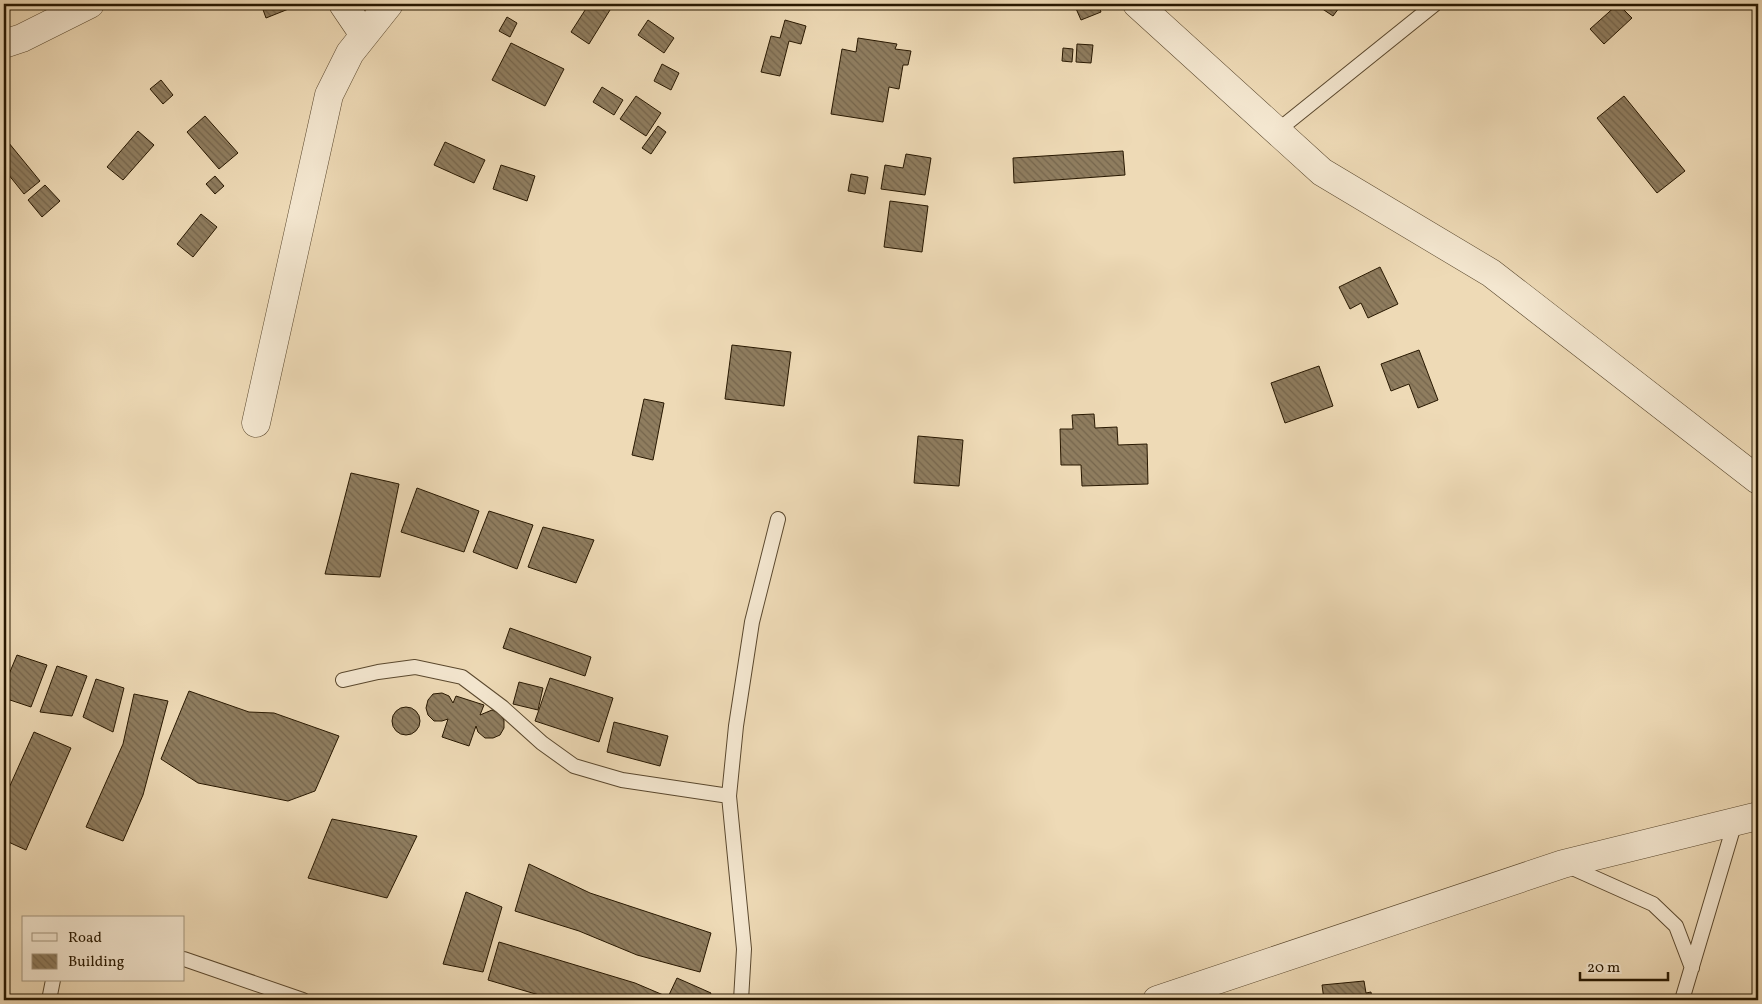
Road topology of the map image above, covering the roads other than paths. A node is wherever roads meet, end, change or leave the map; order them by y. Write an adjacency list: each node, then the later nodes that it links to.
1 (90, 4): 7 (street)
2 (343, 4): 6 (street)
3 (389, 4): 6 (street)
4 (1137, 4): 8 (street)
5 (1435, 4): 8 (lane)
6 (364, 35): 9 (street)
7 (4, 44)
8 (1277, 131): 10 (street)
9 (256, 423)
10 (1758, 480)
11 (778, 519): 13 (lane)
12 (343, 680): 13 (lane)
13 (729, 796): 21 (lane)
14 (1747, 819): 15 (street); 17 (lane)
15 (1563, 864): 17 (lane); 22 (street)
16 (185, 958): 20 (lane)
17 (1692, 968): 23 (lane)
18 (53, 982): 19 (lane)
19 (49, 1000)
20 (303, 1000)
21 (741, 1000)
22 (1157, 1000)
23 (1682, 1000)

